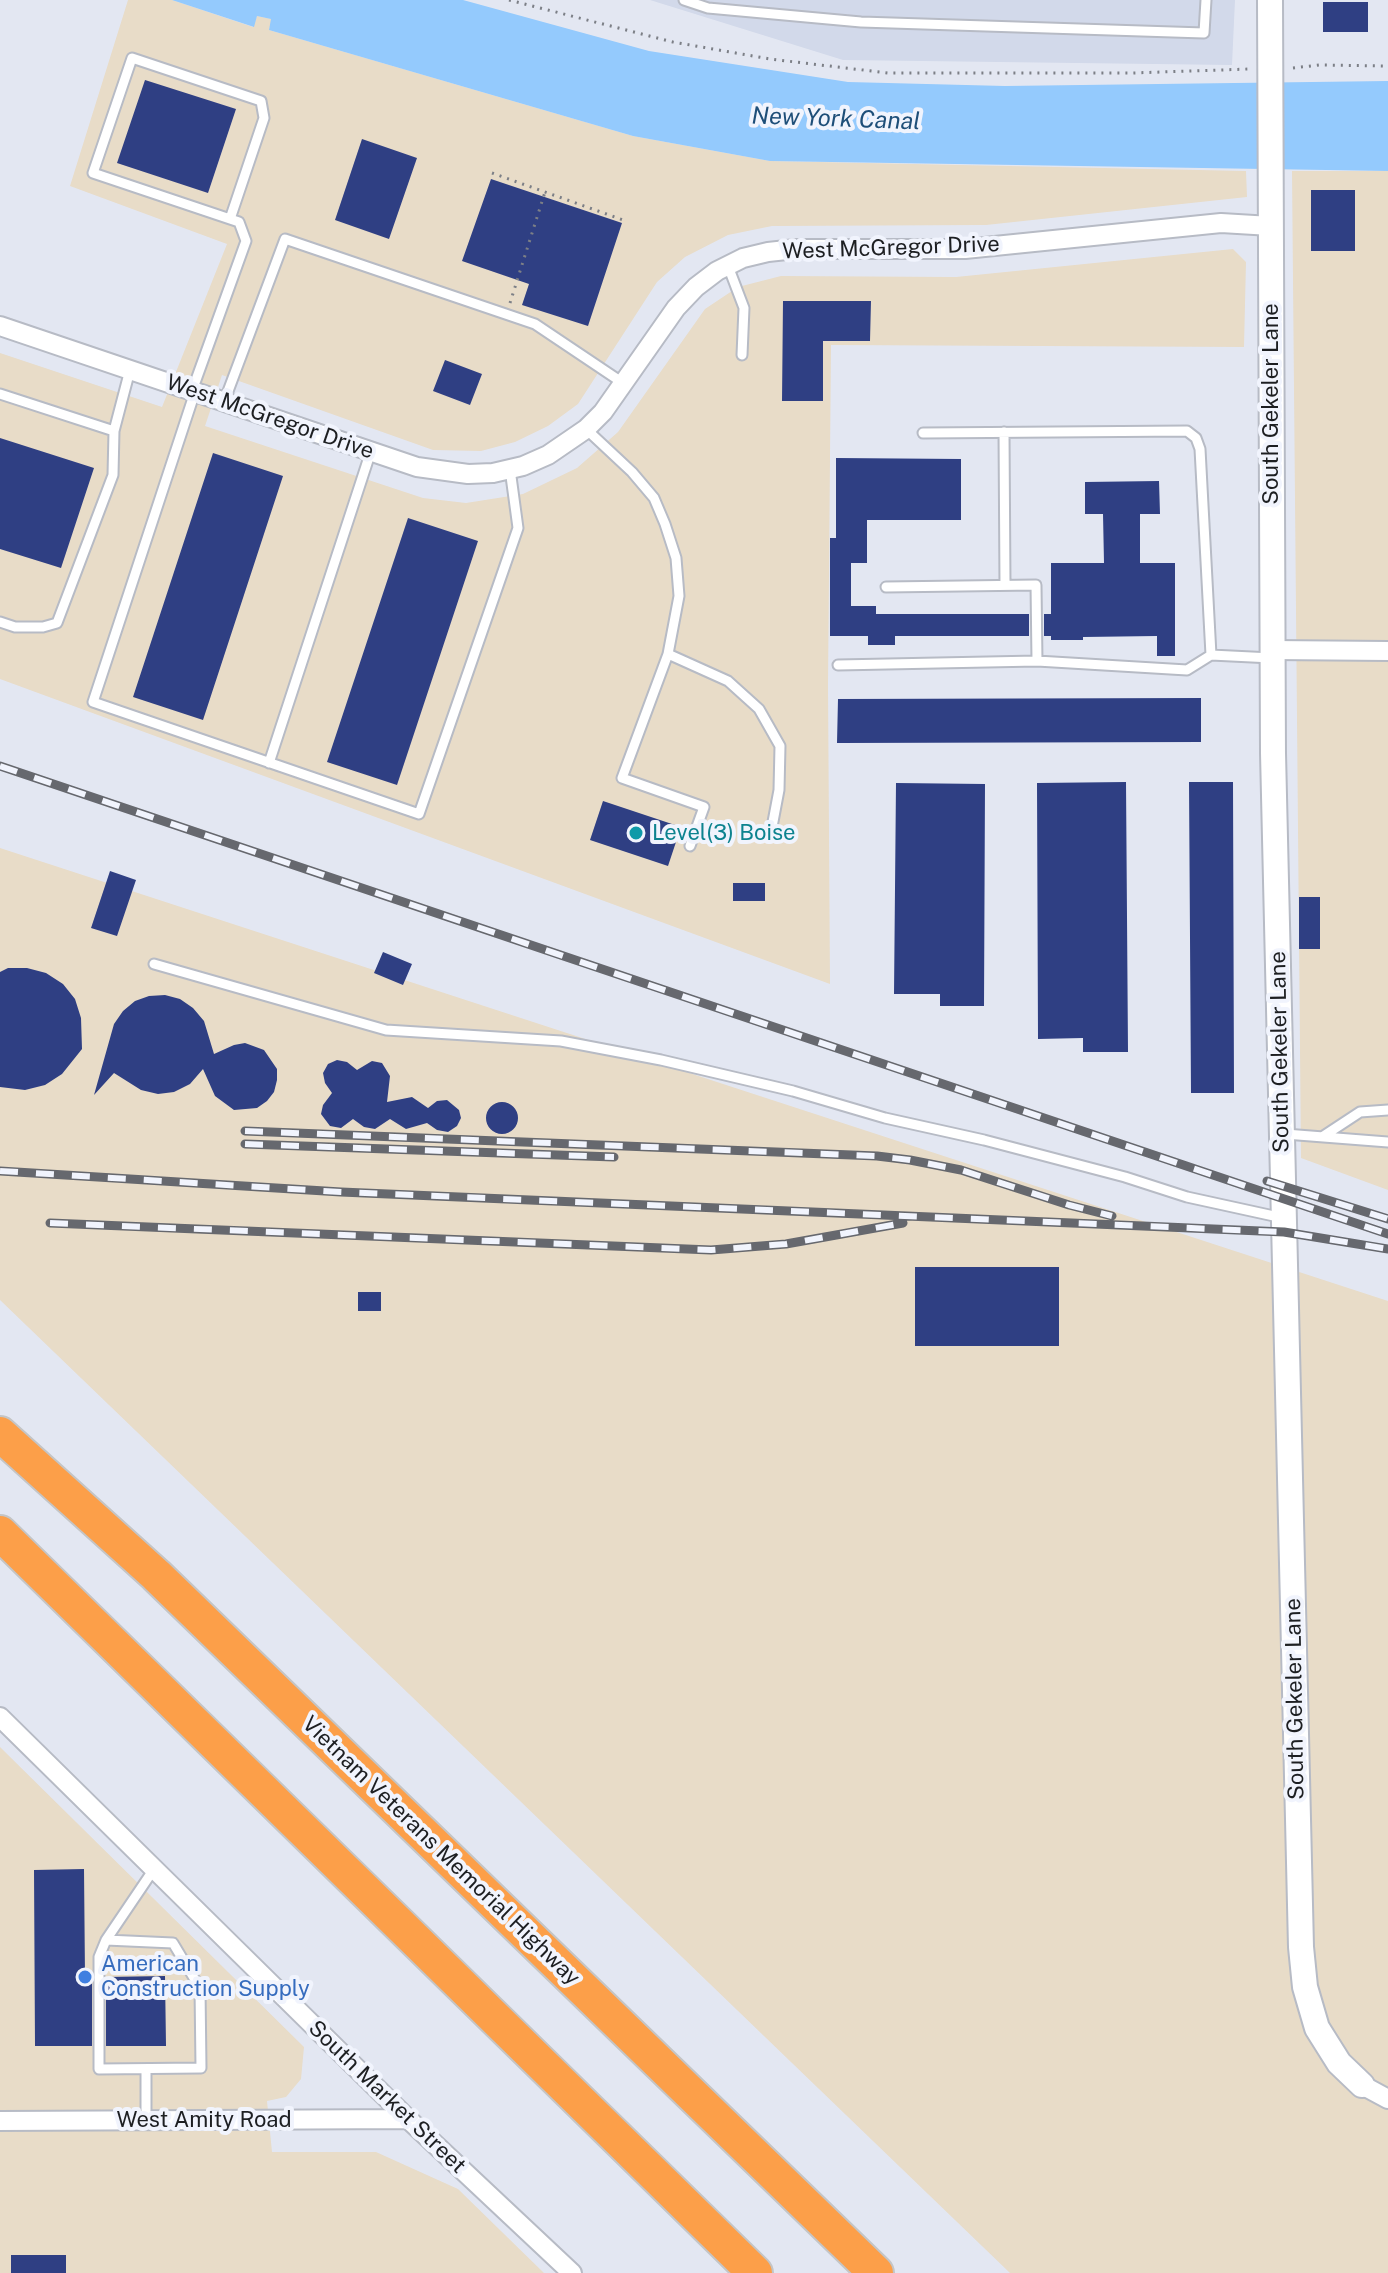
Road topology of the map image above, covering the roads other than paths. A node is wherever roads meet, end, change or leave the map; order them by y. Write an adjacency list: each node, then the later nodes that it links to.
1 (684, 0): 2 (lane)
2 (1206, 0)
3 (1270, 0): 5 (street, South Gekeler Lane)
4 (230, 219): 4 (lane); 11 (lane)
5 (1271, 226): 6 (street, West McGregor Drive); 25 (street, South Gekeler Lane)
6 (728, 266): 8 (lane); 10 (street, West McGregor Drive)
7 (0, 326): 9 (street, West McGregor Drive)
8 (742, 355)
9 (130, 370): 11 (street, West McGregor Drive); 15 (lane)
10 (623, 383): 13 (lane); 14 (street, West McGregor Drive)
11 (194, 391): 13 (street, West McGregor Drive); 29 (lane)
12 (0, 394): 15 (lane)
13 (224, 402): 18 (street, West McGregor Drive)
14 (586, 429): 19 (street, West McGregor Drive); 24 (lane)
15 (114, 431): 22 (lane)
16 (1004, 432): 17 (lane); 20 (lane); 26 (lane)
17 (923, 433)
18 (371, 451): 19 (street, West McGregor Drive); 29 (lane)
19 (510, 469): 29 (lane)
20 (1005, 585): 21 (lane); 27 (lane)
21 (886, 587)
22 (0, 622)
23 (1388, 651): 25 (street)
24 (668, 654): 30 (lane); 31 (lane)
25 (1272, 654): 26 (lane); 34 (street, South Gekeler Lane)
26 (1211, 655): 27 (lane)
27 (1037, 661): 28 (lane)
28 (838, 665)
29 (269, 763)
30 (772, 827)
31 (690, 846)
32 (154, 964): 37 (lane)
33 (1388, 1110): 35 (lane)
34 (1281, 1133): 35 (lane); 37 (street, South Gekeler Lane)
35 (1322, 1137): 36 (lane)
36 (1388, 1142)
37 (1283, 1218): 44 (street, South Gekeler Lane)
38 (0, 1434): 51 (highway, Vietnam Veterans Memorial Highway)
39 (0, 1533): 50 (highway)
40 (0, 1717): 41 (street, South Market Street)
41 (154, 1869): 42 (lane); 46 (street, South Market Street)
42 (106, 1940): 43 (lane); 43 (lane)
43 (146, 2069): 47 (lane)
44 (1362, 2085): 45 (street)
45 (1388, 2099)
46 (408, 2119): 47 (street, West Amity Road); 49 (street, South Market Street)
47 (146, 2120): 48 (street, West Amity Road)
48 (0, 2121)
49 (572, 2273)
50 (755, 2273)
51 (876, 2273)

